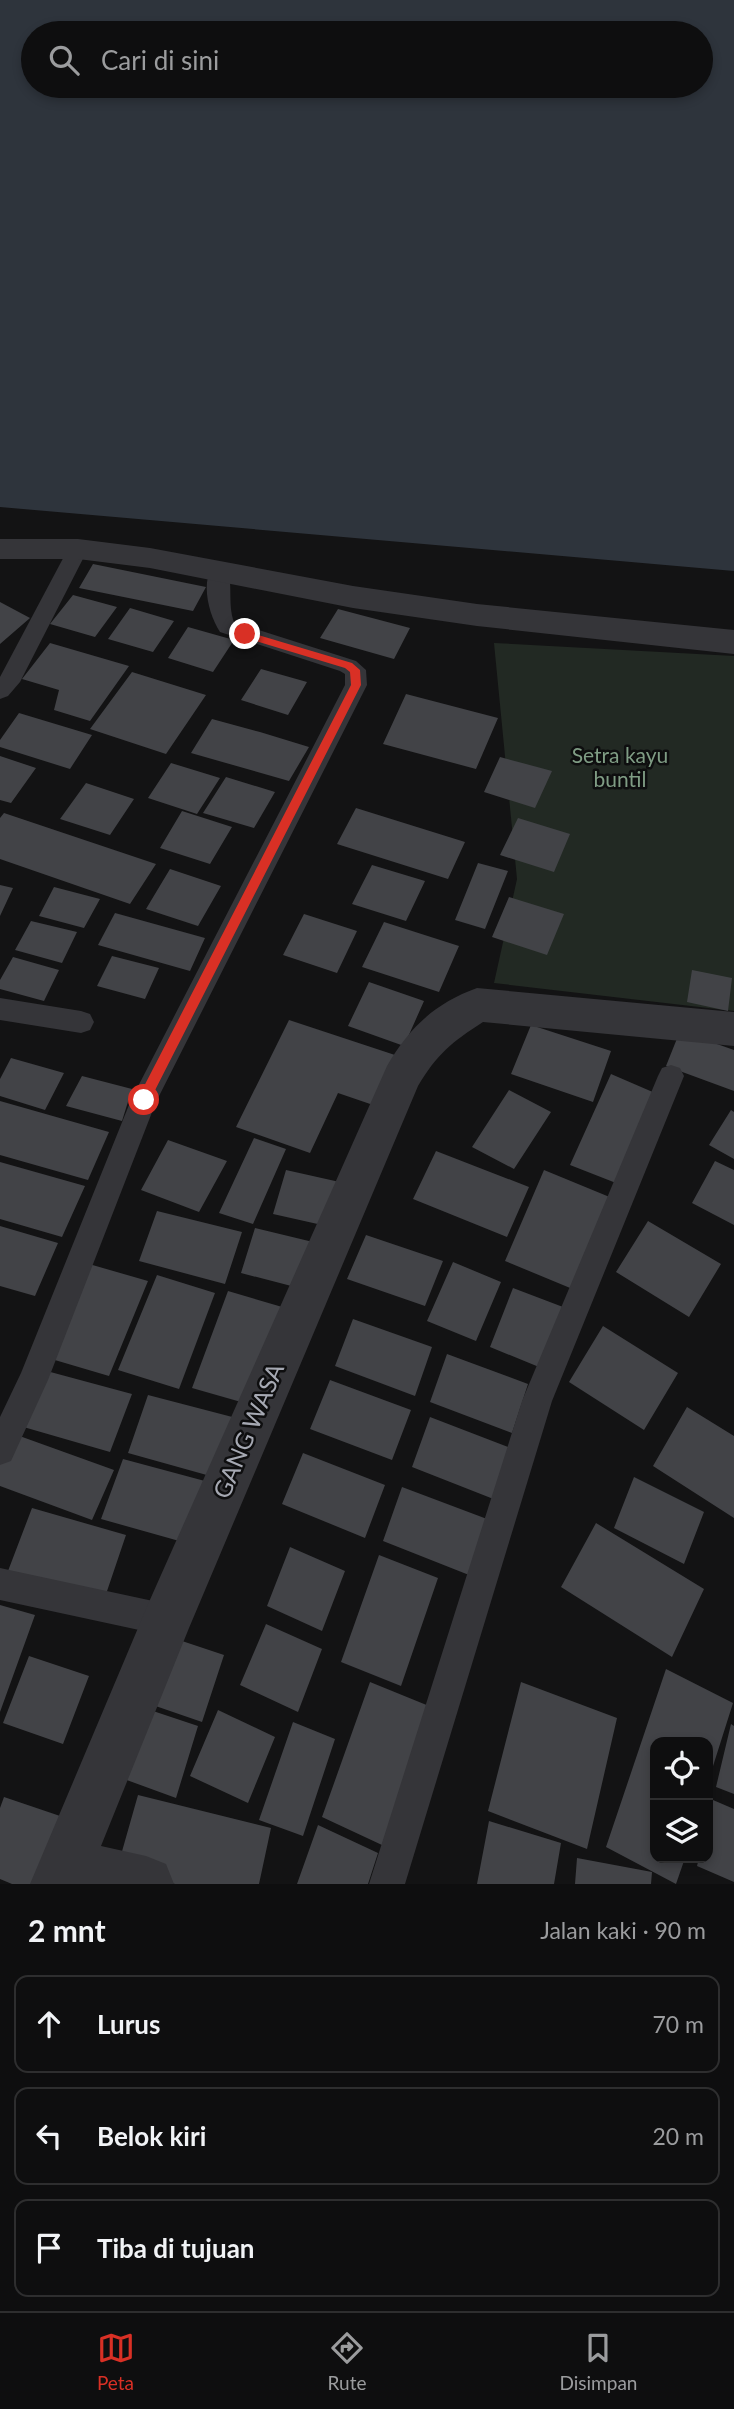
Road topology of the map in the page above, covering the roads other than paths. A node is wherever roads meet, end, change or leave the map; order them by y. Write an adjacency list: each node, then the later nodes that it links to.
1 (0, 549): 2 (street)
2 (78, 549): 3 (street); 5 (lane)
3 (219, 571): 4 (street); 10 (lane)
4 (734, 642)
5 (0, 691)
6 (0, 1009): 7 (lane)
7 (81, 1022)
8 (734, 1029): 12 (street, GANG WASA)
9 (671, 1076): 15 (lane)
10 (0, 1450)
11 (0, 1584): 12 (lane)
12 (167, 1620): 13 (street, GANG WASA)
13 (62, 1874): 14 (street)
14 (146, 1884)
15 (387, 1884)

